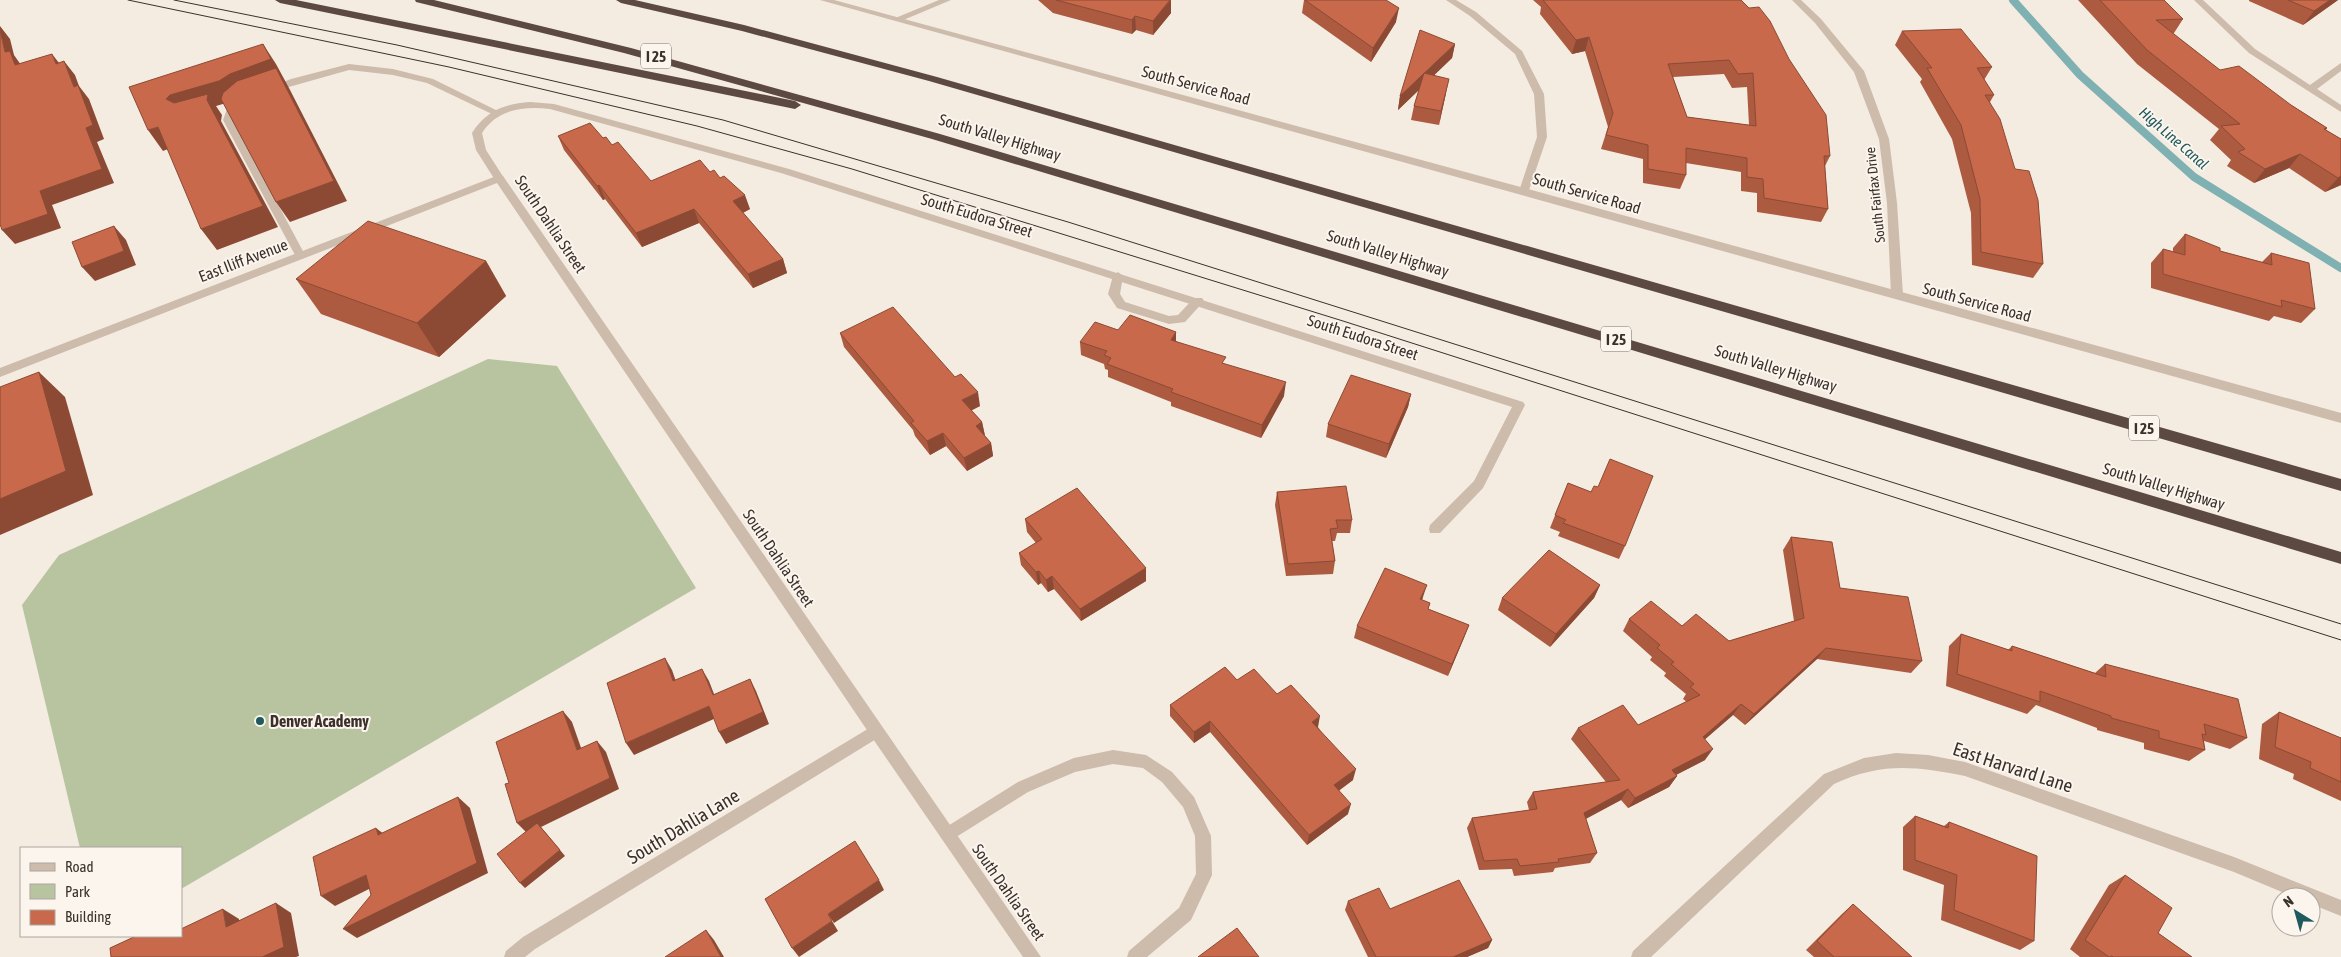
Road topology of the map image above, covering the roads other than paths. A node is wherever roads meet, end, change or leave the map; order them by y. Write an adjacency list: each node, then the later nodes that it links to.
1 (280, 0): 20 (highway)
2 (420, 0): 20 (highway, South Valley Highway / I 25)
3 (621, 0): 11 (highway, I 25)
4 (648, 0): 11 (highway)
5 (824, 0): 10 (street, South Service Road)
6 (947, 0): 10 (street)
7 (1450, 0): 22 (street)
8 (1796, 0): 25 (street, South Fairfax Drive)
9 (2198, 0): 13 (street)
10 (898, 19): 22 (street, South Service Road)
11 (744, 28): 29 (highway, I 25)
12 (2341, 66): 13 (street)
13 (2311, 89): 17 (street)
14 (263, 92): 19 (street)
15 (247, 98): 16 (street)
16 (238, 105): 18 (street); 23 (street)
17 (2341, 109)
18 (219, 110)
19 (496, 113): 21 (street, South Eudora Street); 24 (street, South Eudora Street)
20 (890, 123): 31 (highway, South Valley Highway / I 25)
21 (499, 178): 23 (street, East Iliff Avenue); 32 (street, South Dahlia Street)
22 (1524, 191): 25 (street, South Service Road)
23 (300, 255): 27 (street, East Iliff Avenue)
24 (1118, 276): 26 (street, South Eudora Street); 26 (street)
25 (1897, 296): 28 (street, South Service Road)
26 (1198, 301): 30 (street, South Eudora Street)
27 (0, 373)
28 (2341, 418)
29 (2341, 485)
30 (1435, 529)
31 (2341, 558)
32 (876, 731): 33 (street, South Dahlia Street); 35 (street, South Dahlia Lane)
33 (948, 834): 36 (street, South Dahlia Street); 37 (street)
34 (2341, 908): 38 (street, East Harvard Lane)
35 (512, 957)
36 (1033, 957)
37 (1135, 957)
38 (1639, 957)

